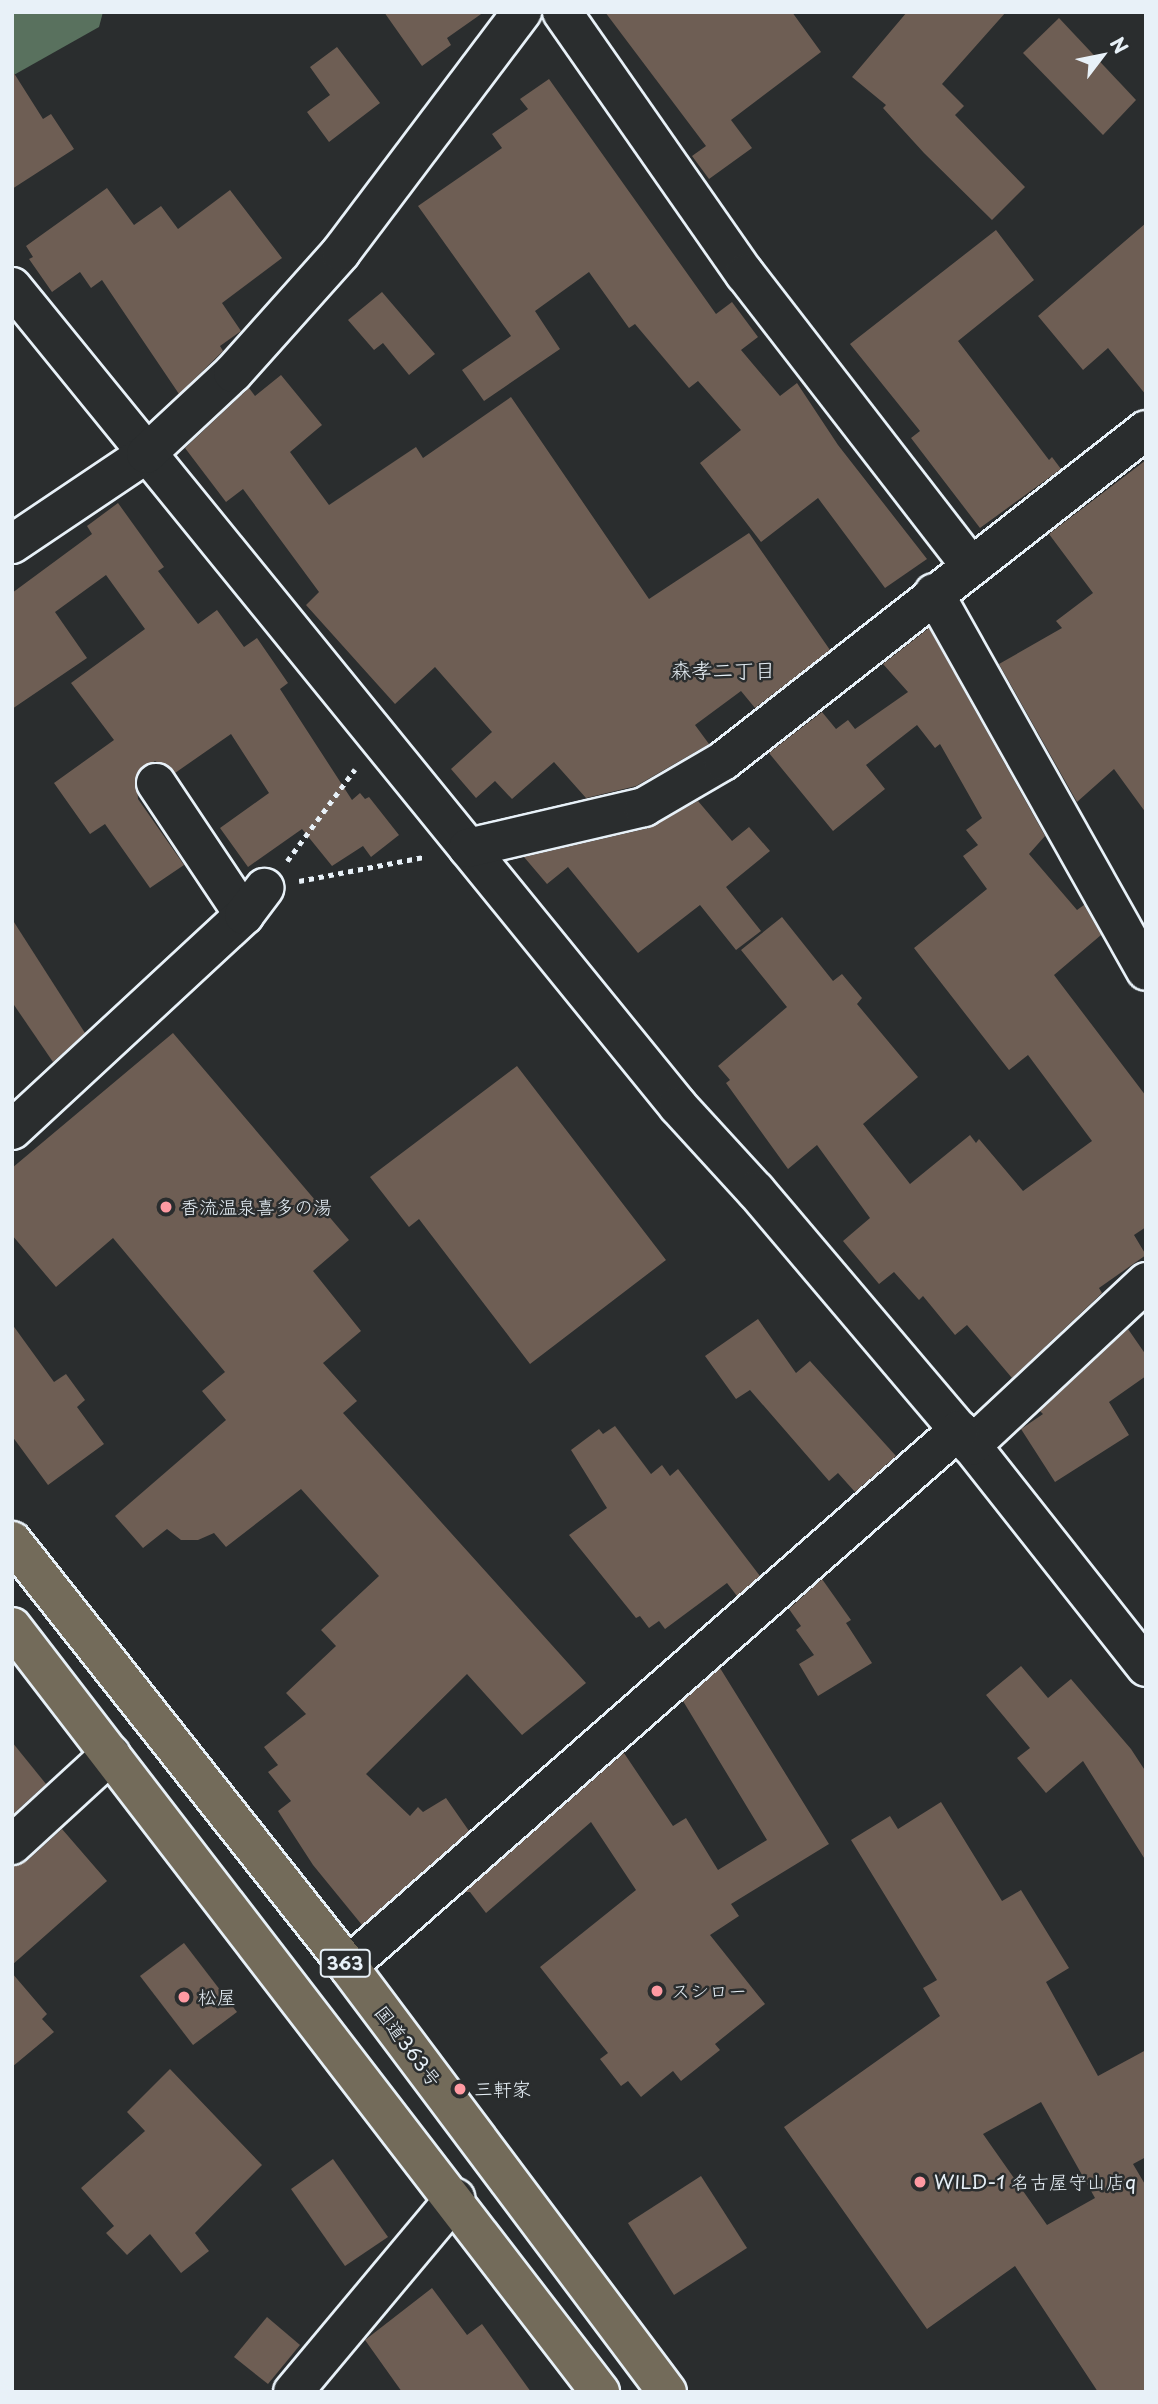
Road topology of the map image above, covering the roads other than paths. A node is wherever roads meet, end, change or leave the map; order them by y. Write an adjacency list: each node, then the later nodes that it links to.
1 (522, 12): 5 (street)
2 (562, 12): 7 (street)
3 (12, 287): 5 (street)
4 (1146, 430): 7 (street)
5 (146, 454): 6 (street); 10 (street)
6 (12, 544)
7 (970, 565): 8 (street)
8 (933, 593): 10 (street); 11 (street)
9 (156, 783): 12 (street)
10 (468, 848): 14 (street)
11 (1146, 971)
12 (12, 1130)
13 (1146, 1282): 14 (street)
14 (965, 1438): 17 (street); 20 (street)
15 (12, 1541): 20 (highway, 国道363号 / 363)
16 (12, 1627): 18 (highway, 363)
17 (1146, 1667)
18 (111, 1754): 19 (street); 21 (highway, 363)
19 (12, 1845)
20 (348, 1966): 24 (highway, 国道363号 / 363)
21 (455, 2198): 22 (street); 23 (highway, 363)
22 (293, 2392)
23 (600, 2392)
24 (667, 2392)

